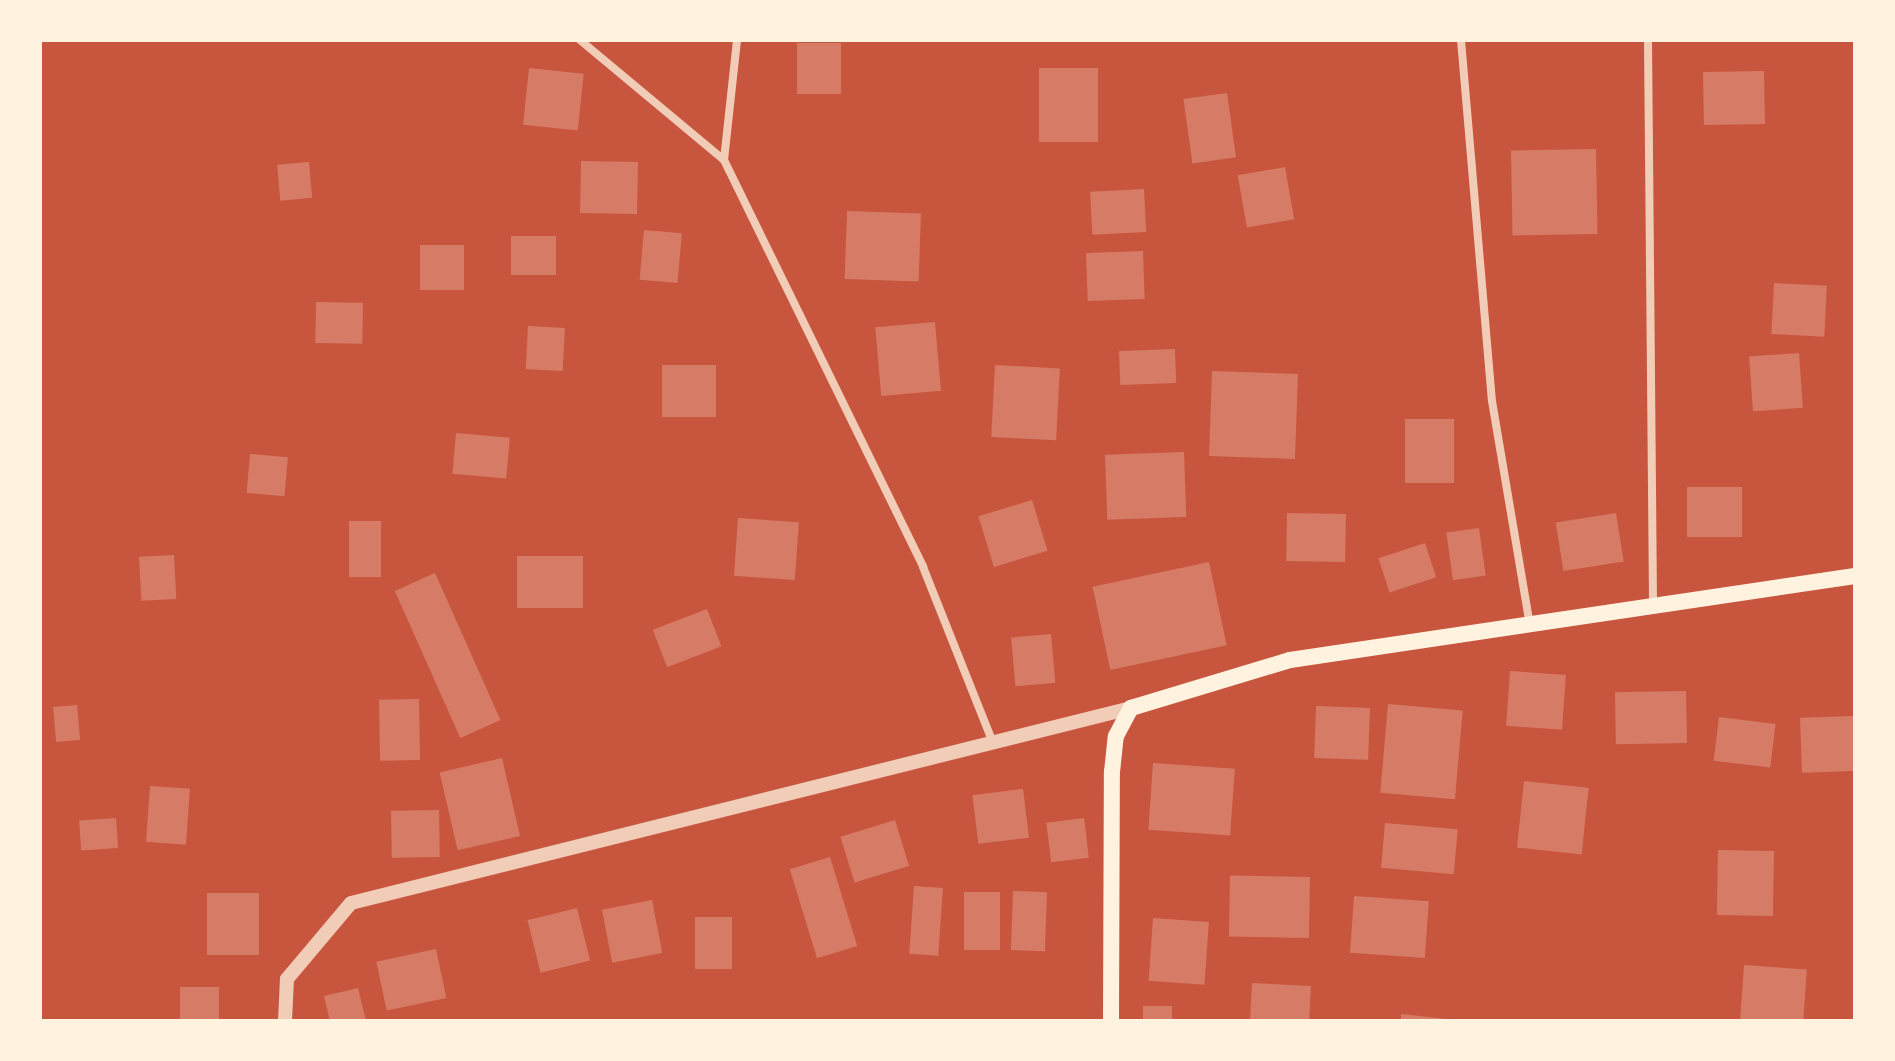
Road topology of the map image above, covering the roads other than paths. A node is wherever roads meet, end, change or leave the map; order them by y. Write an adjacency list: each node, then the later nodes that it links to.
1 (580, 40): 5 (street)
2 (737, 40): 5 (street)
3 (1461, 40): 8 (street)
4 (1648, 40): 7 (street)
5 (724, 160): 10 (street)
6 (1855, 576): 7 (main road)
7 (1653, 608): 8 (main road)
8 (1531, 630): 9 (main road)
9 (1131, 708): 10 (street); 12 (main road)
10 (992, 740): 11 (street)
11 (285, 1021)
12 (1111, 1021)

